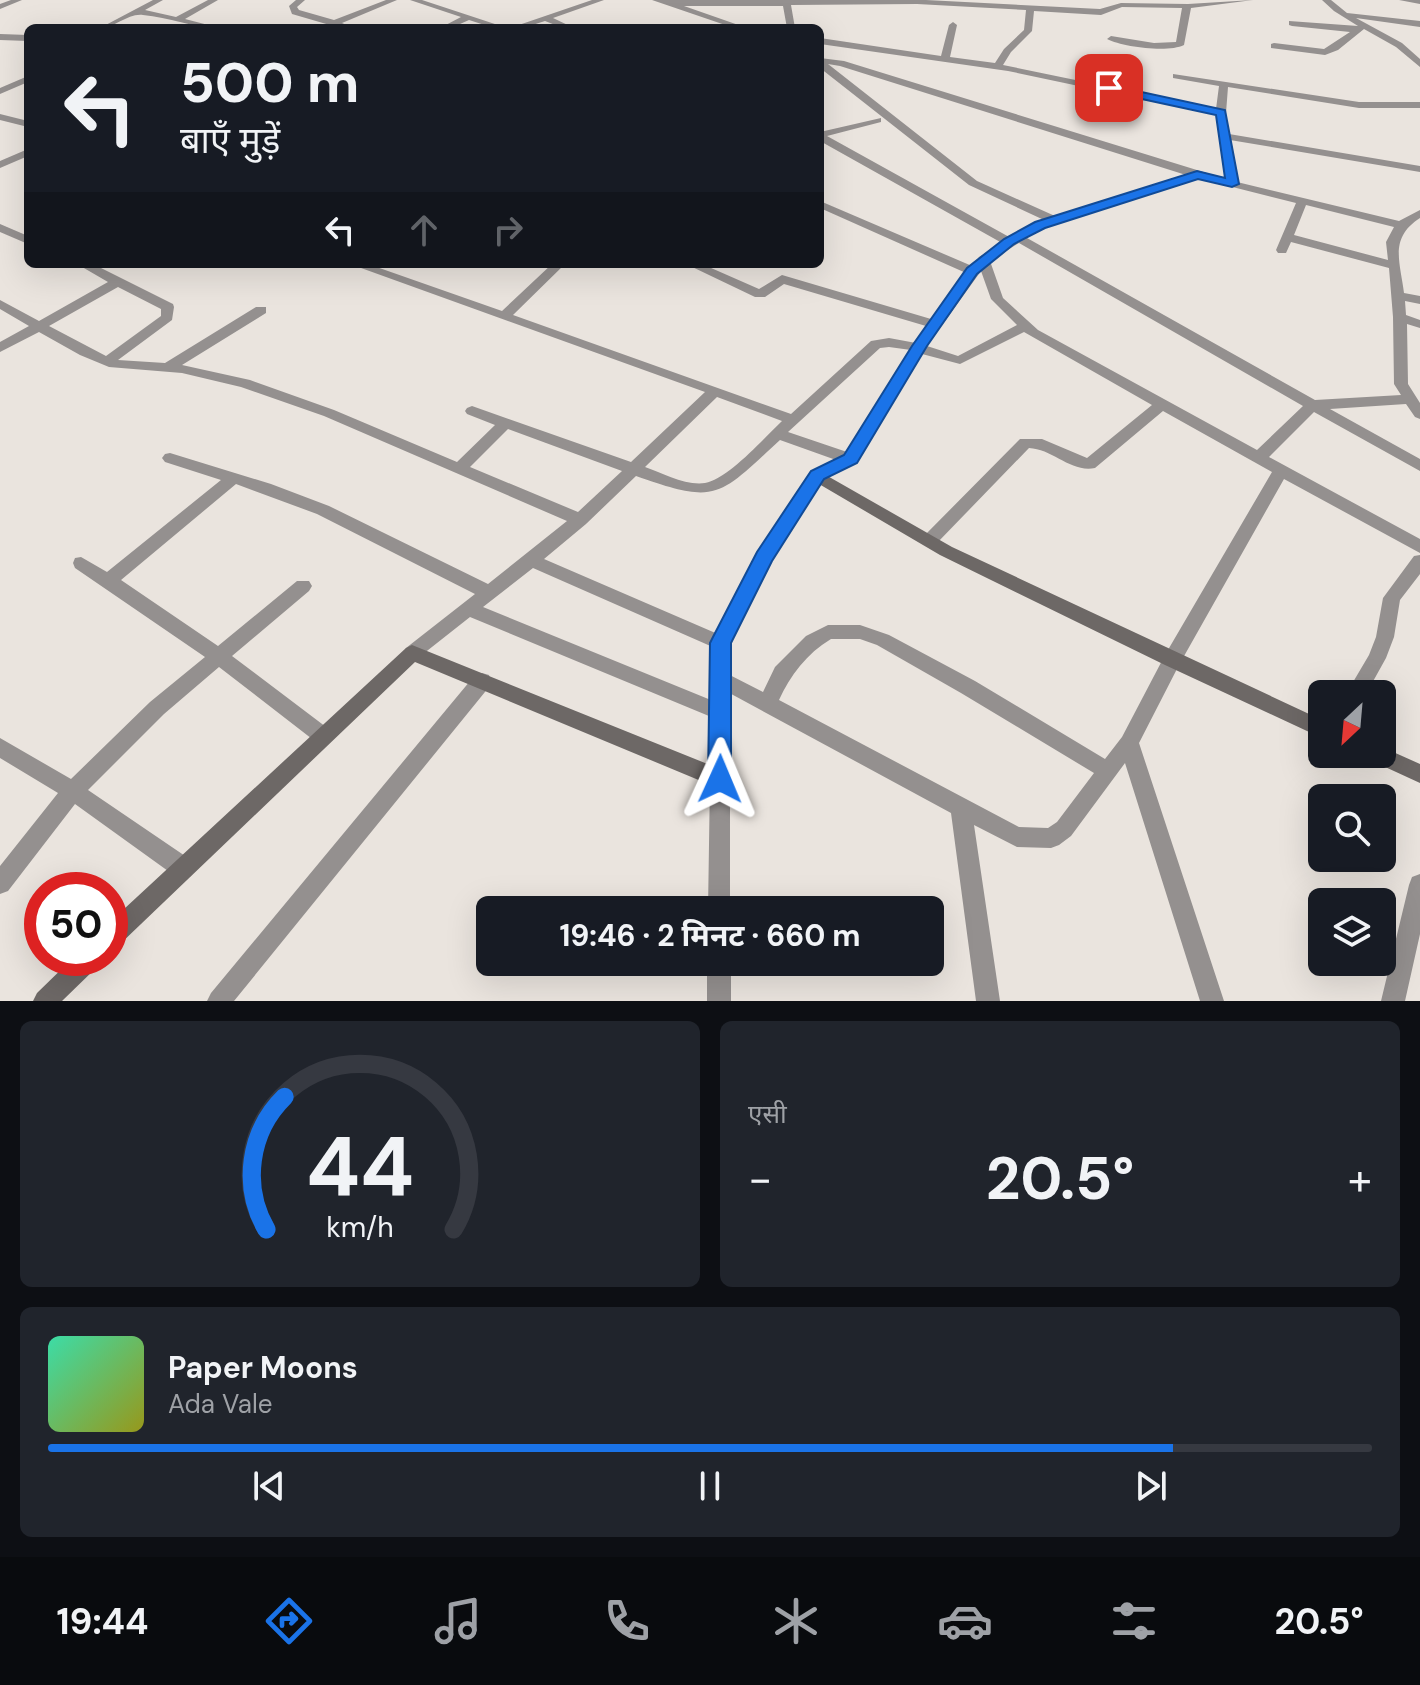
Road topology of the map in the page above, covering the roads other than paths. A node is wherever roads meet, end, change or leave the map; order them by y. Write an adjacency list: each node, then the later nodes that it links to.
1 (18, 0): 25 (street)
2 (159, 0): 27 (street)
3 (214, 0): 32 (street)
4 (291, 0): 5 (street)
5 (301, 0): 31 (street)
6 (393, 0): 34 (street)
7 (414, 0): 23 (street)
8 (445, 0): 23 (street)
9 (641, 0): 43 (street)
10 (656, 0): 22 (street)
11 (1249, 0): 24 (street)
12 (1326, 0): 28 (street)
13 (1403, 0): 21 (street)
14 (596, 1): 30 (street)
15 (680, 1): 18 (street); 22 (street)
16 (836, 1): 17 (street); 18 (street)
17 (911, 1): 19 (street)
18 (786, 2): 45 (street)
19 (962, 2): 26 (street)
20 (1137, 2): 24 (street); 26 (street)
21 (1420, 2)
22 (668, 4): 44 (street)
23 (431, 5): 29 (street)
24 (1188, 6): 52 (street)
25 (0, 7)
26 (1030, 8): 60 (street)
27 (137, 11): 32 (street); 36 (street)
28 (1342, 14): 46 (street); 48 (street)
29 (469, 17): 39 (street); 40 (street)
30 (544, 17): 41 (street); 42 (street)
31 (314, 18): 33 (street); 34 (street)
32 (176, 20): 37 (street)
33 (304, 23)
34 (334, 23): 38 (street)
35 (1292, 23): 48 (street)
36 (112, 24)
37 (196, 24)
38 (337, 24)
39 (453, 24)
40 (491, 24)
41 (525, 24)
42 (561, 24)
43 (708, 24)
44 (730, 24)
45 (790, 24)
46 (1420, 24)
47 (953, 25): 56 (street)
48 (1359, 28): 51 (street); 55 (street)
49 (0, 37): 50 (street)
50 (24, 38)
51 (1387, 38): 53 (street); 58 (street)
52 (1111, 39)
53 (1409, 41)
54 (824, 42): 56 (street)
55 (1274, 46)
56 (945, 58): 60 (street)
57 (824, 62): 79 (street)
58 (1420, 64)
59 (824, 65): 84 (street)
60 (998, 66): 69 (street)
61 (1176, 76): 64 (street)
62 (824, 78): 71 (street)
63 (24, 81): 65 (street)
64 (1224, 83): 68 (street); 69 (street)
65 (13, 85): 66 (street); 67 (street)
66 (24, 89)
67 (0, 91)
68 (1420, 105)
69 (1221, 113): 74 (street)
70 (0, 117): 72 (street)
71 (877, 120): 73 (street); 85 (street)
72 (24, 123)
73 (824, 135)
74 (1225, 136): 78 (street); 80 (street)
75 (824, 138): 89 (street)
76 (24, 154): 77 (street)
77 (2, 162)
78 (1420, 169)
79 (1197, 175): 80 (street); 84 (street)
80 (1232, 184): 81 (street)
81 (1302, 201): 86 (street); 91 (street)
82 (824, 206): 90 (street)
83 (1420, 213): 86 (street)
84 (1054, 220): 85 (street)
85 (1040, 225): 89 (street)
86 (1401, 225): 91 (street)
87 (0, 228): 88 (street)
88 (24, 238)
89 (1014, 240): 90 (street); 114 (street)
90 (978, 265): 103 (street); 106 (street)
91 (1395, 266): 97 (street)
92 (91, 268): 96 (street)
93 (367, 268): 101 (street)
94 (555, 268): 101 (street)
95 (701, 268): 103 (street)
96 (119, 281): 105 (street); 109 (street)
97 (1398, 296): 98 (street); 102 (street)
98 (1420, 300)
99 (0, 304): 105 (street)
100 (261, 310): 110 (street)
101 (504, 316): 111 (street)
102 (1400, 317): 104 (street); 112 (street)
103 (934, 324): 107 (street)
104 (1420, 324)
105 (39, 326): 108 (street); 109 (street)
106 (1026, 326): 107 (street); 113 (street)
107 (920, 346): 117 (street); 122 (street)
108 (0, 348)
109 (108, 361): 110 (street)
110 (167, 368): 124 (street)
111 (715, 391): 117 (street); 125 (street)
112 (1408, 399): 114 (street); 116 (street)
113 (1162, 404): 120 (street); 130 (street)
114 (1312, 405): 120 (street); 123 (street)
115 (472, 411): 118 (street)
116 (1420, 414)
117 (793, 420): 119 (street)
118 (505, 423): 124 (street); 125 (street)
119 (777, 434): 122 (street); 125 (street)
120 (1259, 457): 126 (street)
121 (170, 458): 128 (street)
122 (851, 459): 127 (street)
123 (1420, 466)
124 (460, 468): 129 (street)
125 (633, 469): 129 (street)
126 (1281, 470): 131 (street); 142 (street)
127 (817, 475): 130 (main road); 139 (main road)
128 (233, 478): 135 (street); 137 (street)
129 (580, 520): 132 (street)
130 (930, 540): 142 (main road)
131 (1417, 540)
132 (531, 560): 137 (street); 139 (street)
133 (1420, 561): 144 (street)
134 (81, 563): 135 (street)
135 (108, 581): 141 (street)
136 (303, 586): 141 (street)
137 (489, 593): 138 (street)
138 (468, 609): 140 (street); 147 (street)
139 (721, 643): 143 (main road)
140 (412, 653): 145 (main road); 149 (main road)
141 (218, 656): 149 (street); 156 (street)
142 (1172, 660): 148 (main road); 150 (street)
143 (718, 677): 146 (street); 147 (main road)
144 (1364, 680)
145 (482, 681): 155 (main road); 166 (street)
146 (768, 702): 153 (street); 157 (street)
147 (721, 713): 155 (main road)
148 (1308, 723)
149 (323, 736): 158 (main road)
150 (1129, 743): 153 (street); 169 (street)
151 (0, 747): 156 (street)
152 (1396, 763): 154 (main road)
153 (1108, 771): 157 (street)
154 (1420, 774)
155 (720, 779): 161 (street)
156 (73, 791): 158 (street); 159 (street)
157 (961, 806): 168 (street)
158 (183, 868): 162 (main road)
159 (0, 883)
160 (1420, 885): 170 (street)
161 (719, 896)
162 (128, 921)
163 (71, 976): 165 (main road)
164 (719, 976): 167 (street)
165 (45, 1001)
166 (219, 1001)
167 (719, 1001)
168 (988, 1001)
169 (1212, 1001)
170 (1393, 1001)

